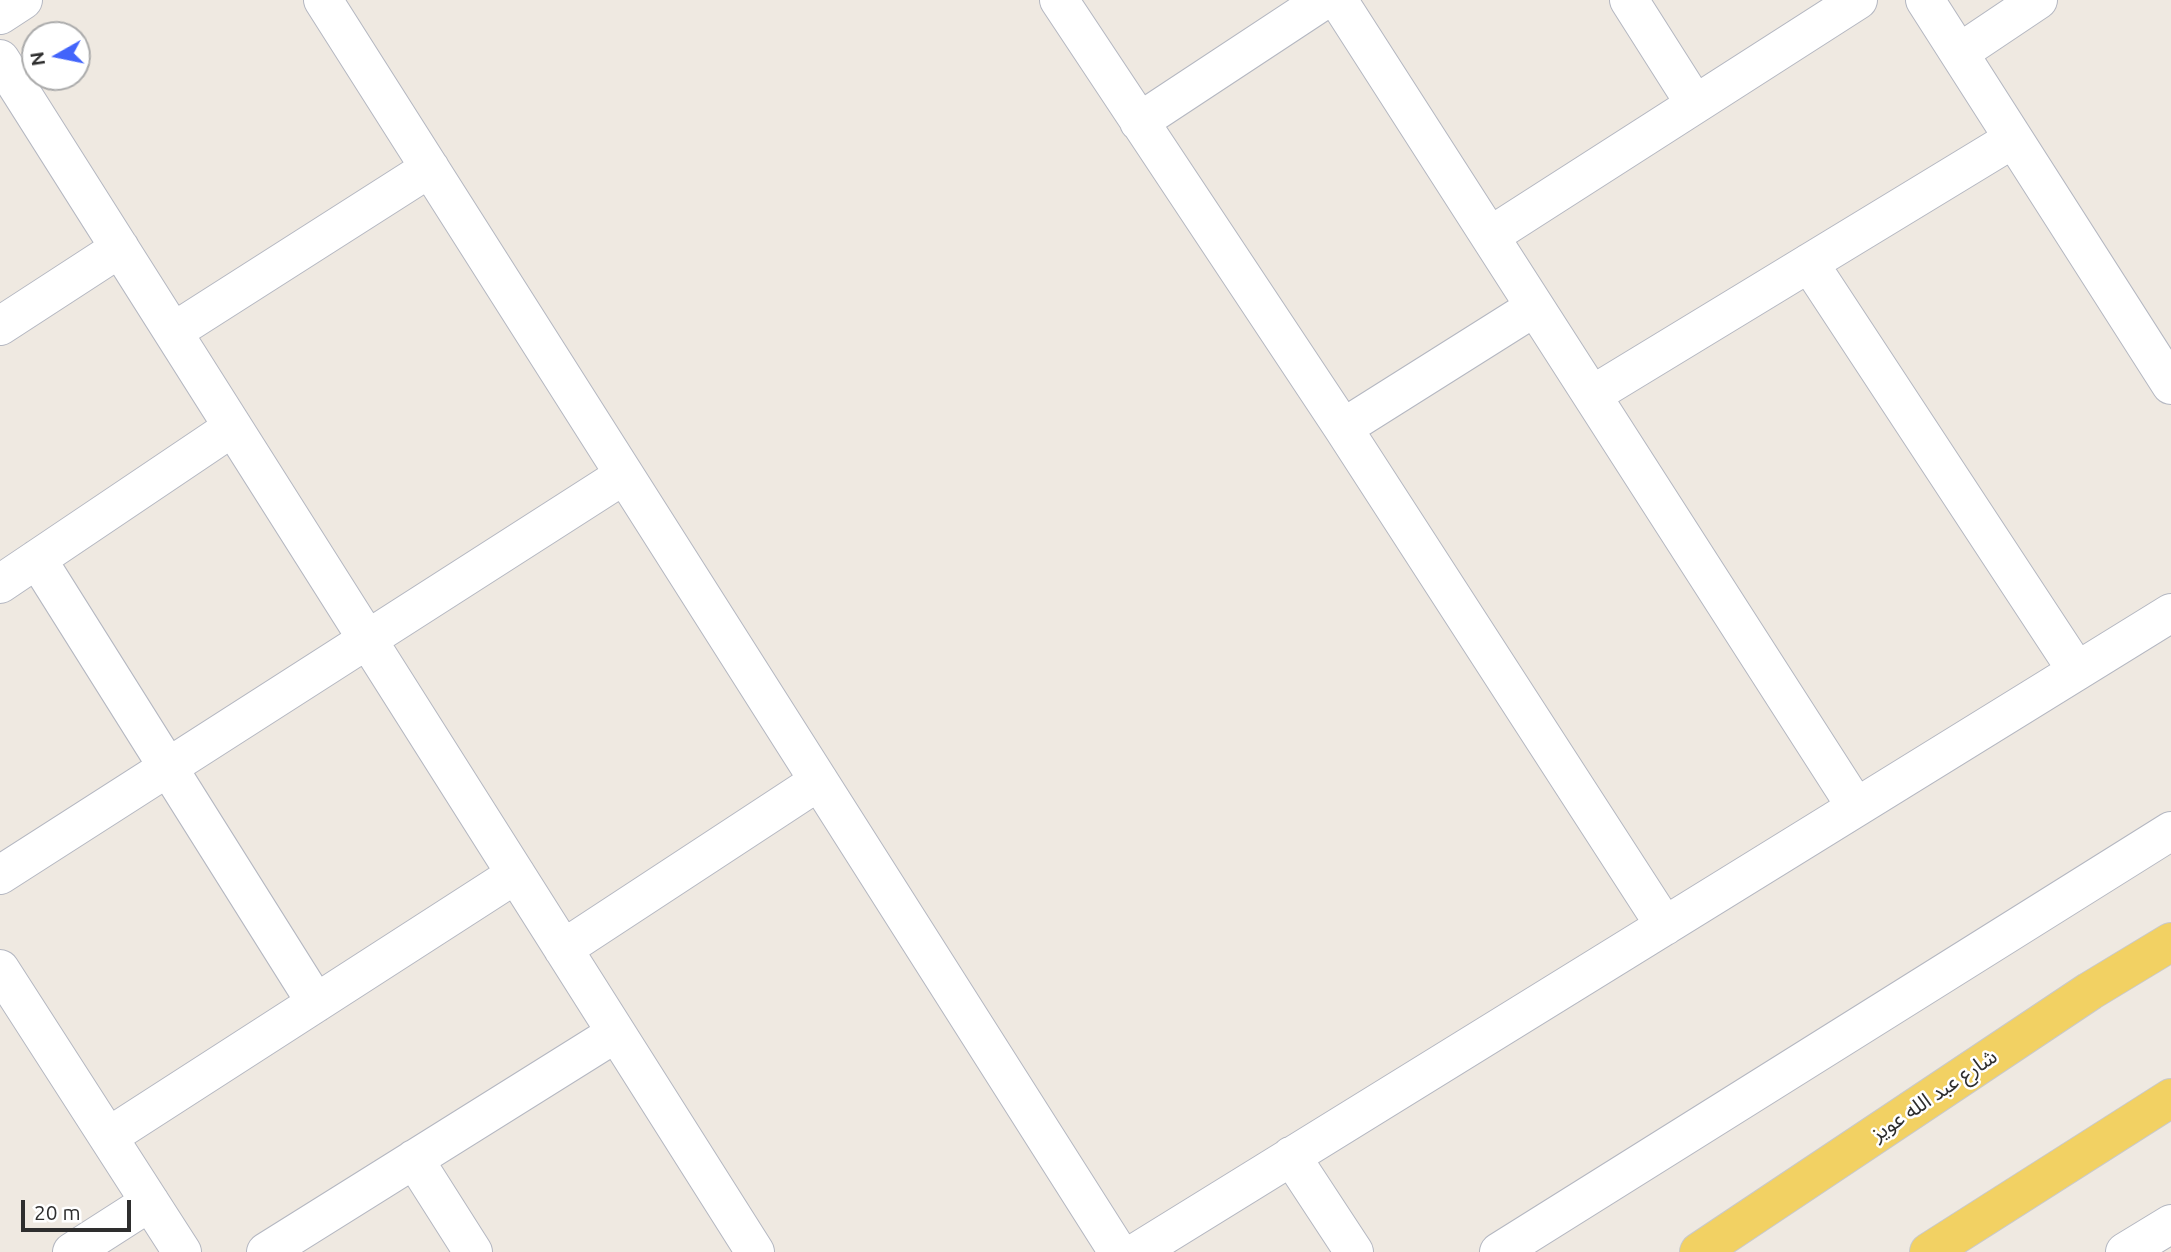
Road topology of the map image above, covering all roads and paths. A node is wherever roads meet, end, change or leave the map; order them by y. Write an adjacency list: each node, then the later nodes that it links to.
1 (23, 0): 10 (street)
2 (323, 0): 16 (street)
3 (1059, 0): 14 (street)
4 (1324, 0): 14 (street)
5 (1338, 0): 17 (street)
6 (1629, 0): 13 (street)
7 (1858, 0): 13 (street)
8 (1925, 0): 11 (street)
9 (2038, 0): 11 (street)
10 (0, 15)
11 (1959, 53): 15 (street)
12 (0, 59): 18 (street)
13 (1695, 104): 17 (street)
14 (1139, 122): 26 (street)
15 (2014, 139): 19 (street); 23 (street)
16 (430, 168): 22 (street); 27 (street)
17 (1490, 236): 20 (street)
18 (120, 248): 21 (street); 22 (street)
19 (1809, 263): 24 (street); 32 (street)
20 (1535, 307): 24 (street); 26 (street)
21 (0, 326)
22 (173, 332): 25 (street)
23 (2171, 385)
24 (1592, 395): 35 (street)
25 (233, 427): 28 (street); 31 (street)
26 (1343, 428): 39 (street)
27 (625, 475): 31 (street); 34 (street)
28 (37, 559): 29 (street); 33 (street)
29 (0, 584)
30 (2171, 613): 32 (street)
31 (368, 640): 33 (street); 37 (street)
32 (2077, 671): 35 (street)
33 (168, 768): 38 (street); 43 (street)
34 (819, 781): 41 (street); 56 (street)
35 (1856, 807): 39 (street)
36 (2171, 831): 59 (street)
37 (516, 873): 41 (street); 43 (street)
38 (0, 875)
39 (1665, 926): 47 (street)
40 (2171, 942): 60 (main road, شارع عبد الله عويز)
41 (563, 949): 44 (street)
42 (0, 969): 46 (street)
43 (316, 1003): 46 (street)
44 (616, 1033): 48 (street); 55 (street)
45 (2171, 1098): 61 (main road)
46 (108, 1137): 49 (street)
47 (1292, 1156): 57 (street); 58 (street)
48 (414, 1160): 53 (street); 54 (street)
49 (150, 1202): 51 (street); 52 (street)
50 (2171, 1224): 62 (street)
51 (72, 1252)
52 (182, 1252)
53 (266, 1252)
54 (473, 1252)
55 (755, 1252)
56 (1118, 1252)
57 (1137, 1252)
58 (1354, 1252)
59 (1499, 1252)
60 (1699, 1252)
61 (1929, 1252)
62 (2125, 1252)

